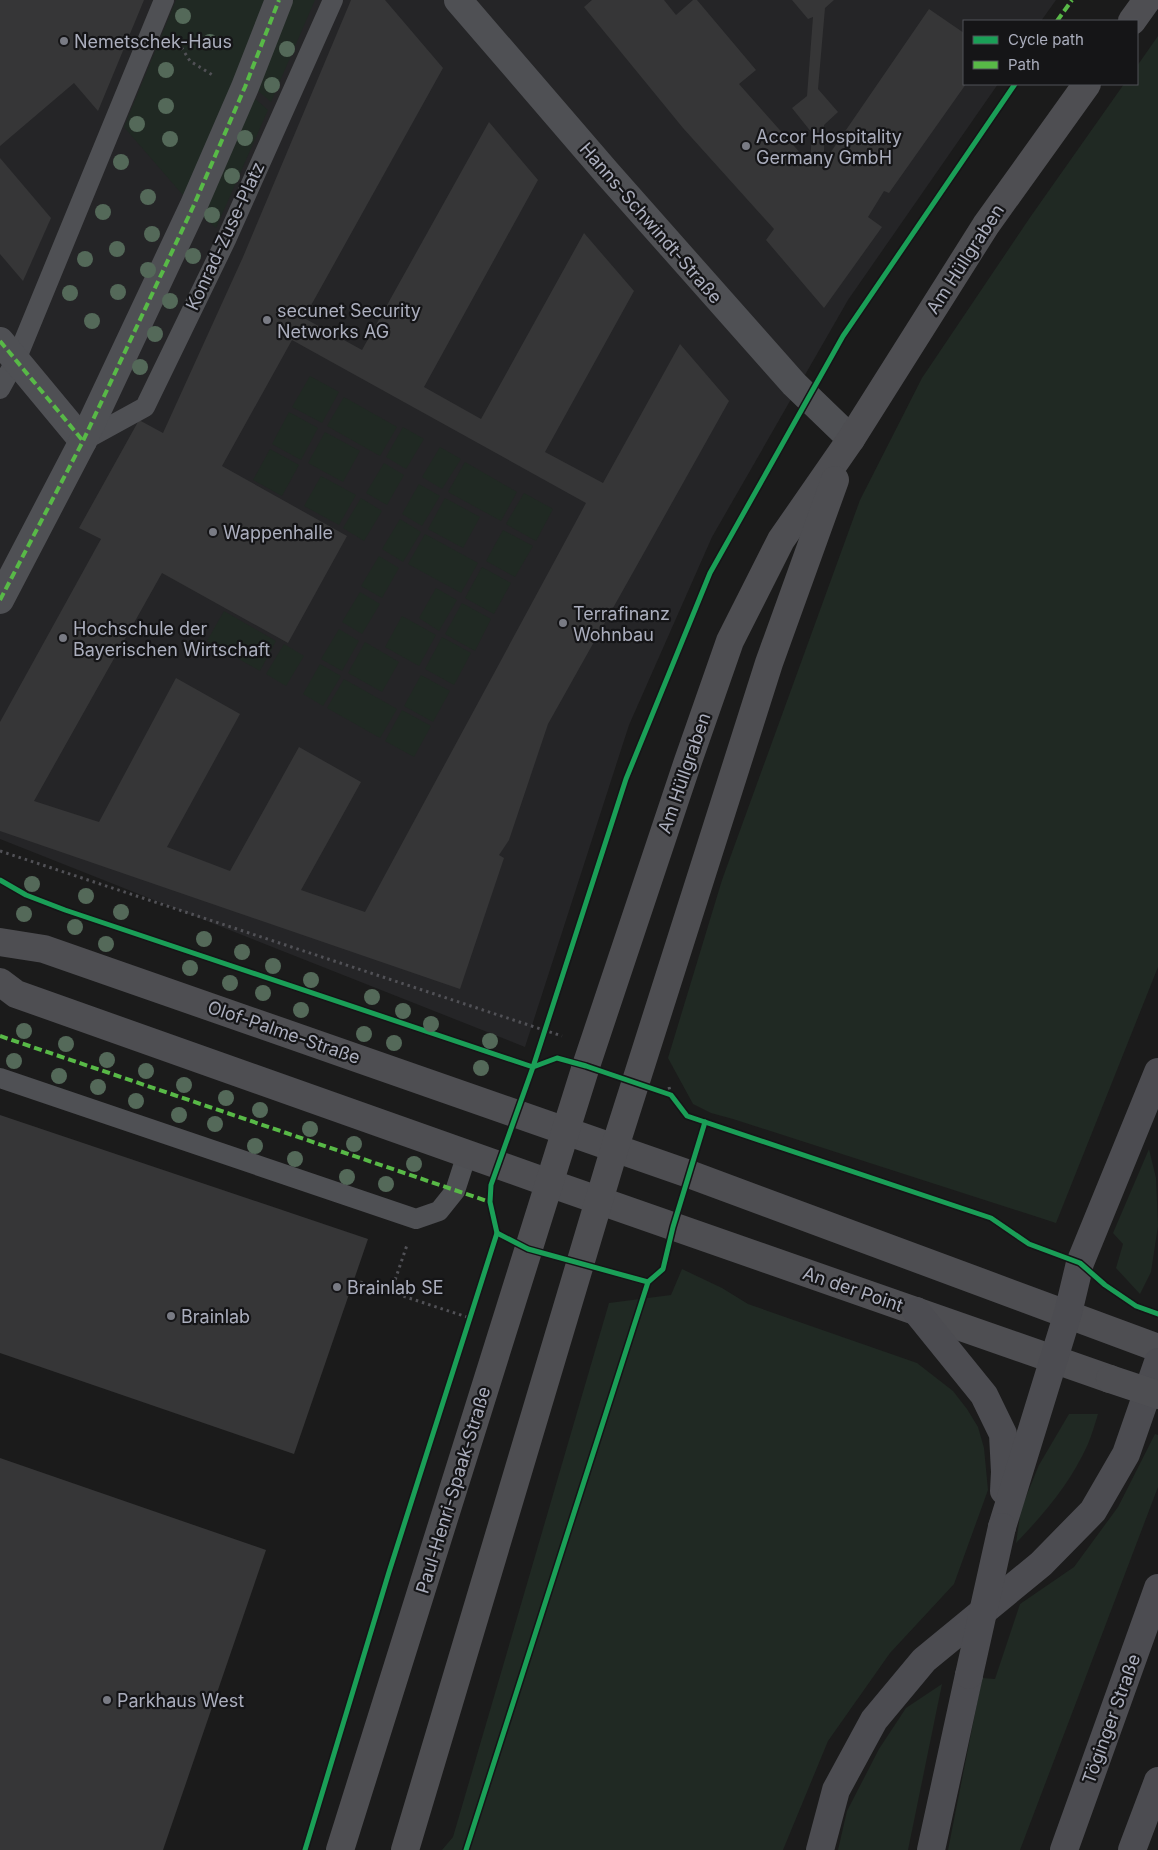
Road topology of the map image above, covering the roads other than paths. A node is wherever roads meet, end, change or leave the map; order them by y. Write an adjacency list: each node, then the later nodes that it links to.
1 (279, 0): 11 (street)
2 (333, 0): 11 (lane, Konrad-Zuse-Platz)
3 (458, 0): 10 (street, Hanns-Schwindt-Straße)
4 (1147, 0): 6 (main road)
5 (162, 6): 8 (lane)
6 (1133, 20)
7 (1086, 85): 10 (main road, Am Hüllgraben)
8 (8, 350): 9 (lane); 11 (street)
9 (0, 389)
10 (851, 439): 17 (main road, Am Hüllgraben); 18 (main road, Am Hüllgraben)
11 (83, 442): 12 (street)
12 (0, 600)
13 (0, 942): 17 (main road, Olof-Palme-Straße)
14 (0, 982): 19 (main road)
15 (1158, 1072): 23 (highway)
16 (0, 1078): 19 (lane)
17 (566, 1130): 18 (main road); 20 (main road, Paul-Henri-Spaak-Straße)
18 (615, 1147): 21 (main road); 23 (main road)
19 (467, 1154): 20 (main road)
20 (549, 1183): 21 (main road, An der Point); 31 (main road, Paul-Henri-Spaak-Straße)
21 (599, 1201): 22 (main road, An der Point); 32 (main road)
22 (916, 1311): 25 (main road, An der Point); 28 (highway)
23 (1068, 1313): 24 (main road); 25 (highway)
24 (1158, 1348)
25 (1053, 1359): 27 (main road, An der Point, bridge); 28 (highway)
26 (1158, 1362): 33 (highway)
27 (1158, 1395)
28 (1002, 1527): 34 (highway, bridge)
29 (1158, 1588): 35 (highway, Töginger Straße)
30 (1158, 1781): 36 (highway)
31 (340, 1850)
32 (405, 1850)
33 (820, 1850)
34 (930, 1850)
35 (1064, 1850)
36 (1132, 1850)

